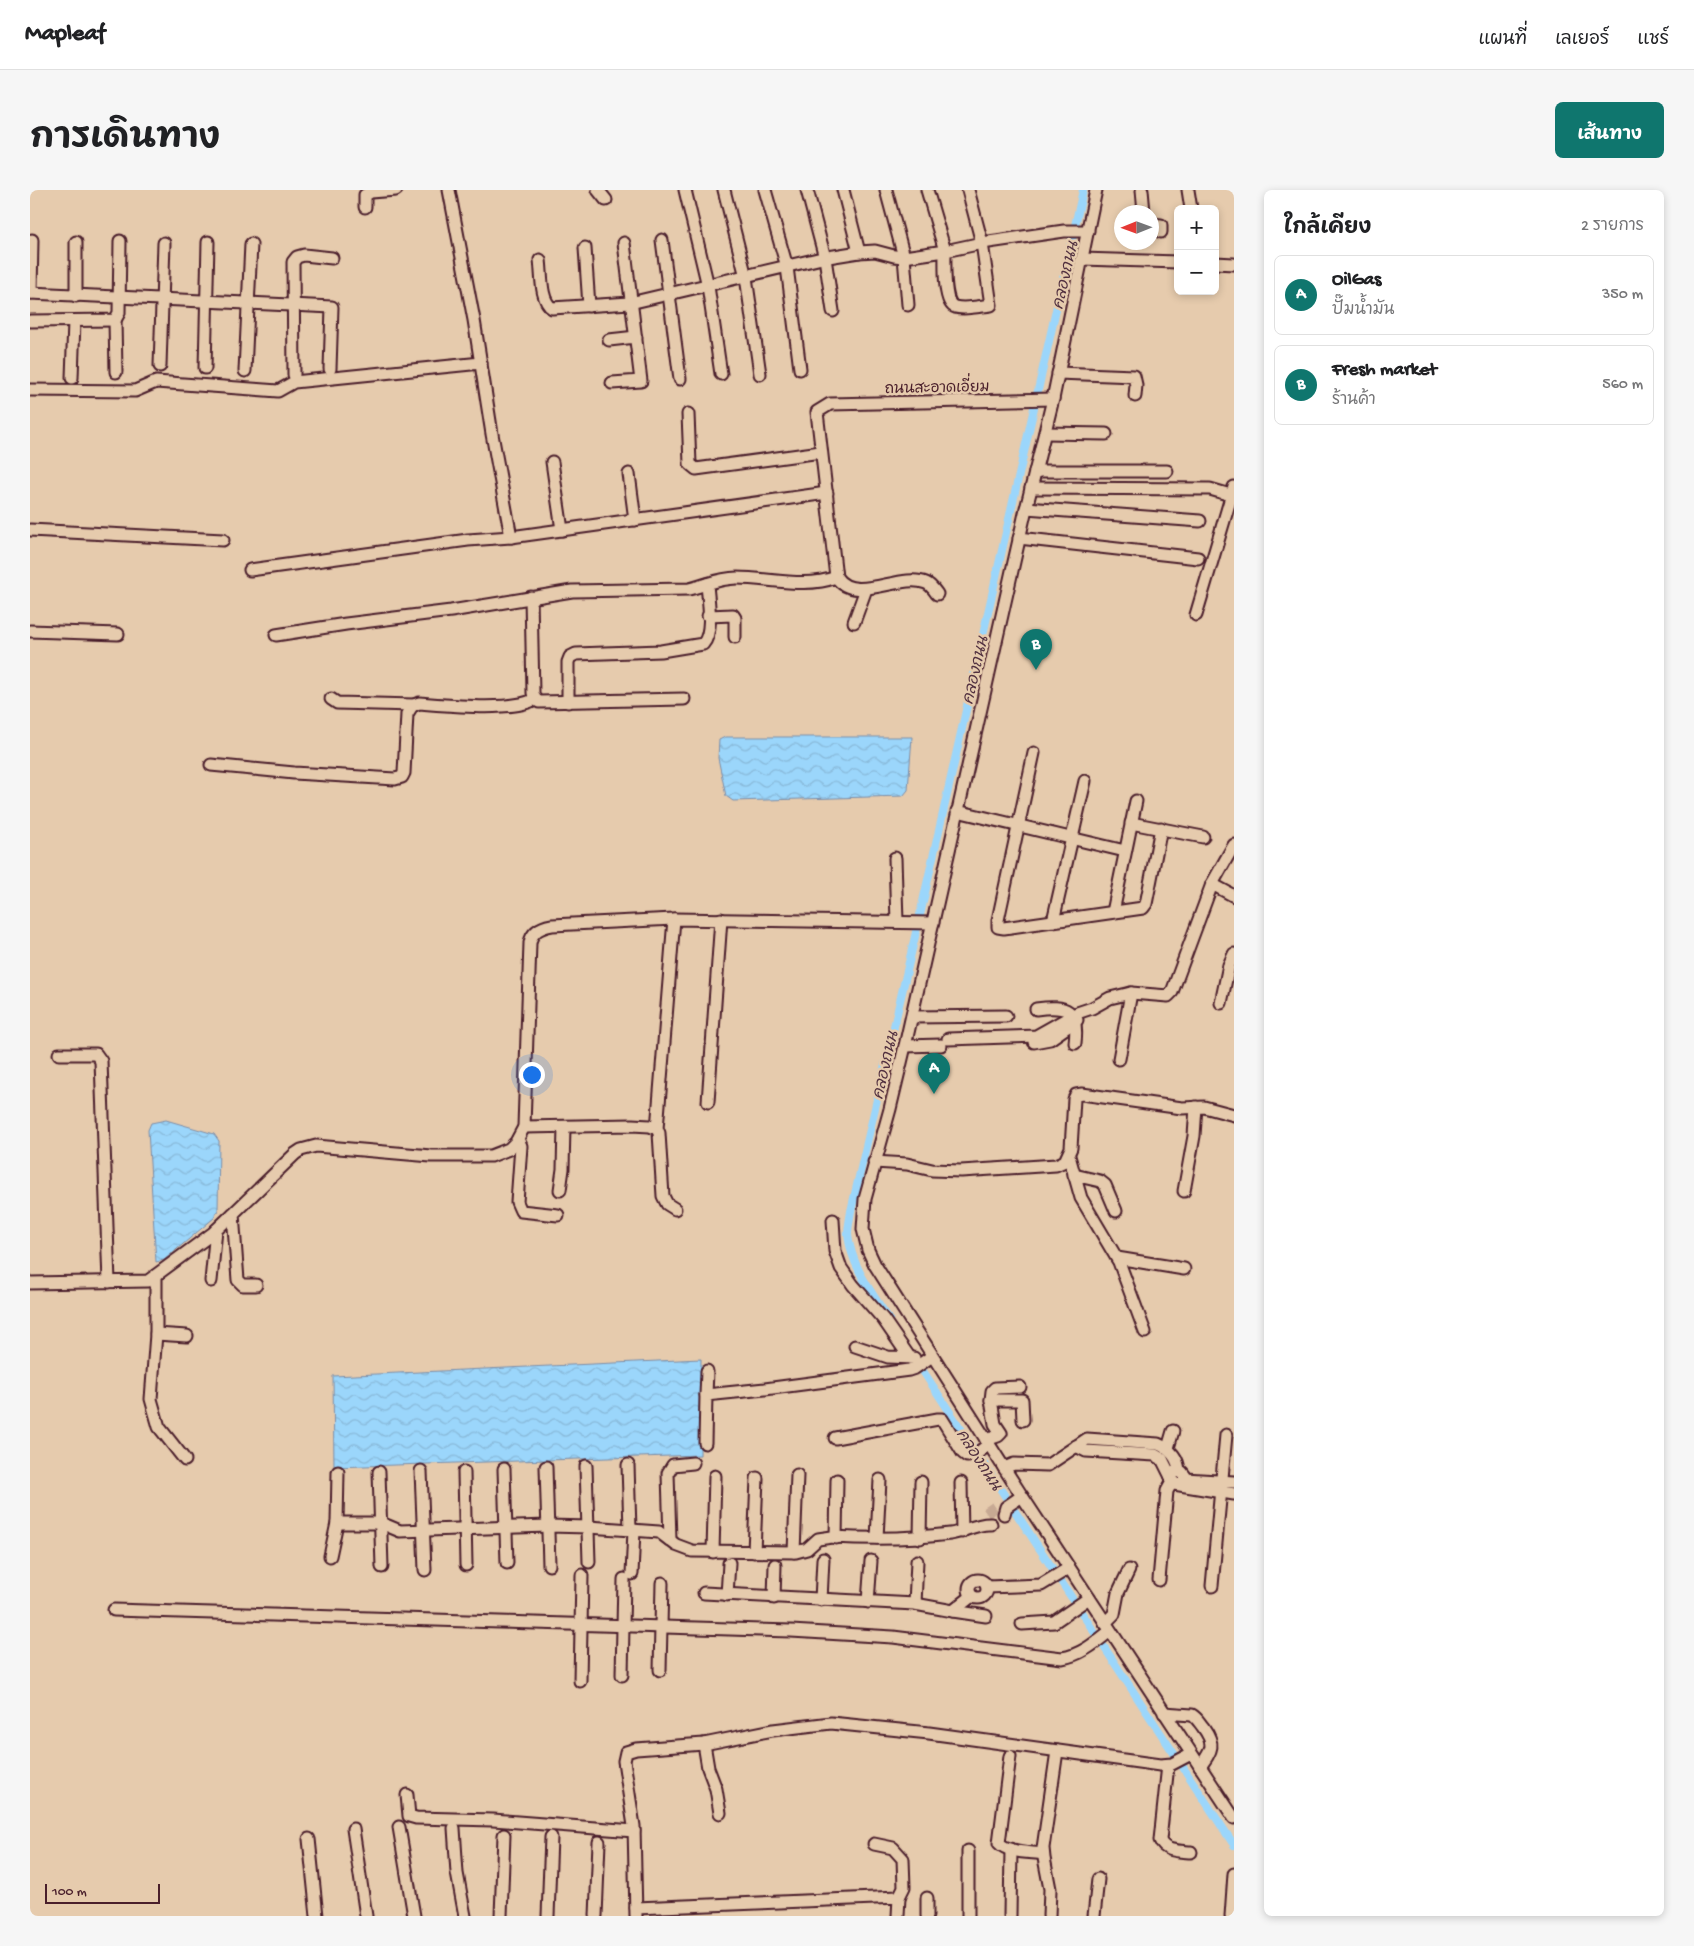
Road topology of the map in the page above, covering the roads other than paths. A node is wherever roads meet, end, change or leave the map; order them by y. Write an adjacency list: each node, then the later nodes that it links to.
1 (396, 190): 18 (street)
2 (449, 190): 62 (street)
3 (598, 190): 15 (street)
4 (685, 190): 44 (street)
5 (724, 190): 43 (street)
6 (765, 190): 42 (street)
7 (807, 190): 36 (street)
8 (843, 190): 33 (street)
9 (886, 190): 34 (street)
10 (928, 190): 32 (street)
11 (968, 190): 28 (street)
12 (1096, 190): 20 (street)
13 (1142, 190): 16 (street)
14 (1188, 190): 17 (street)
15 (606, 200)
16 (1143, 205)
17 (1190, 205)
18 (365, 207)
19 (1159, 225): 21 (street)
20 (1084, 231): 28 (street); 37 (street)
21 (1161, 232)
22 (32, 240): 45 (street)
23 (662, 240): 46 (street)
24 (120, 241): 48 (street)
25 (76, 242): 47 (street)
26 (208, 242): 50 (street)
27 (624, 243): 52 (street)
28 (982, 243): 32 (street); 32 (street)
29 (164, 244): 49 (street)
30 (251, 244): 51 (street)
31 (585, 248): 55 (street)
32 (945, 251): 34 (street)
33 (859, 252): 34 (street); 36 (street)
34 (904, 256): 54 (street)
35 (332, 258): 53 (street)
36 (825, 258): 42 (street); 56 (street)
37 (1082, 259): 39 (street); 69 (street)
38 (540, 260): 55 (street)
39 (1174, 262)
40 (1219, 263): 41 (street)
41 (1234, 264)
42 (787, 267): 43 (street); 66 (street)
43 (746, 277): 44 (street); 71 (street)
44 (708, 286): 46 (street); 70 (street)
45 (31, 293): 47 (street)
46 (669, 295): 52 (street); 74 (street)
47 (76, 296): 48 (street)
48 (118, 298): 49 (street); 57 (street)
49 (162, 300): 50 (street); 63 (street)
50 (206, 302): 51 (street); 64 (street)
51 (248, 303): 53 (street); 67 (street)
52 (632, 303): 55 (street); 60 (street)
53 (292, 304): 65 (street); 72 (street)
54 (908, 305)
55 (589, 306)
56 (833, 311)
57 (115, 320): 59 (street); 68 (street)
58 (30, 321): 59 (street)
59 (74, 321): 73 (street)
60 (636, 337): 61 (street); 75 (street)
61 (609, 340)
62 (481, 363): 76 (street); 94 (street)
63 (160, 366)
64 (205, 368)
65 (330, 369)
66 (800, 369)
67 (245, 371)
68 (116, 372)
69 (1058, 373): 77 (street); 78 (street)
70 (720, 374)
71 (760, 374)
72 (294, 375)
73 (72, 378)
74 (680, 379)
75 (612, 383)
76 (30, 390)
77 (1135, 396)
78 (1049, 399): 80 (street); 82 (street, ถนนสะอาดเอี่ยม)
79 (688, 414): 82 (street)
80 (1045, 433): 81 (street); 86 (street)
81 (1106, 434)
82 (821, 452): 88 (street)
83 (552, 462): 93 (street)
84 (1167, 471): 86 (street)
85 (629, 474): 90 (street)
86 (1033, 480): 87 (street); 89 (street)
87 (1233, 491): 104 (street)
88 (827, 493): 90 (street); 99 (street)
89 (1026, 508): 91 (street); 95 (street)
90 (635, 520): 93 (street)
91 (1200, 521)
92 (30, 530): 96 (street)
93 (562, 530): 94 (street)
94 (511, 537): 98 (street)
95 (1019, 538): 97 (street); 120 (street)
96 (223, 540)
97 (1198, 558)
98 (250, 570)
99 (836, 577): 100 (street); 101 (street)
100 (707, 584): 103 (street); 105 (street)
101 (866, 589): 102 (street); 106 (street)
102 (937, 594)
103 (531, 597): 109 (street); 112 (street)
104 (1196, 615)
105 (708, 616): 110 (street); 114 (street)
106 (854, 622)
107 (30, 631): 108 (street)
108 (118, 634)
109 (276, 635)
110 (735, 637)
111 (331, 699): 115 (street)
112 (535, 699): 114 (street); 115 (street)
113 (684, 699): 114 (street)
114 (568, 702)
115 (414, 705): 117 (street)
116 (1034, 753): 122 (street)
117 (211, 765)
118 (1085, 781): 125 (street)
119 (1136, 801): 121 (street)
120 (957, 811): 122 (street); 136 (street)
121 (1131, 822): 123 (street); 127 (street)
122 (1018, 826): 125 (street); 134 (street)
123 (1161, 828): 124 (street); 131 (street)
124 (1204, 837)
125 (1072, 838): 127 (street); 134 (street)
126 (1234, 845): 129 (street)
127 (1126, 851): 131 (street)
128 (895, 858): 135 (street)
129 (1212, 884): 130 (street); 138 (street)
130 (1234, 896)
131 (1113, 912): 134 (street)
132 (674, 919): 133 (street); 151 (street); 153 (street)
133 (721, 920): 135 (street); 148 (street)
134 (1053, 921)
135 (902, 922): 136 (street)
136 (929, 922): 142 (street)
137 (1234, 954): 139 (street)
138 (1131, 994): 143 (street); 147 (street)
139 (1221, 1003)
140 (1036, 1009): 143 (street)
141 (1006, 1016): 142 (street)
142 (912, 1017): 144 (street)
143 (1074, 1018): 144 (street); 145 (street)
144 (905, 1043): 156 (street)
145 (1075, 1044)
146 (59, 1054): 170 (street)
147 (1119, 1059)
148 (708, 1102)
149 (1196, 1107): 150 (street); 155 (street); 159 (street)
150 (1234, 1115)
151 (524, 1127): 152 (street); 154 (street)
152 (564, 1127): 153 (street); 158 (street)
153 (657, 1129): 160 (street)
154 (518, 1138): 162 (street); 163 (street)
155 (1069, 1156): 156 (street); 157 (street)
156 (874, 1162): 177 (street)
157 (1074, 1175): 161 (street); 166 (street)
158 (560, 1190)
159 (1184, 1191)
160 (675, 1209)
161 (1116, 1211)
162 (233, 1214): 165 (street); 172 (street)
163 (558, 1214)
164 (833, 1220): 177 (street)
165 (216, 1230): 168 (street); 169 (street)
166 (1117, 1258): 167 (street); 173 (street)
167 (1184, 1269)
168 (156, 1276): 170 (street); 174 (street)
169 (211, 1281)
170 (108, 1282): 171 (street)
171 (30, 1283)
172 (256, 1285)
173 (1145, 1332)
174 (156, 1334): 175 (street); 190 (street)
175 (187, 1336)
176 (855, 1346): 177 (street)
177 (922, 1357): 180 (street); 187 (street)
178 (708, 1371): 180 (street)
179 (1020, 1387): 181 (street)
180 (706, 1395): 186 (street)
181 (991, 1400): 182 (street); 187 (street)
182 (1023, 1420)
183 (1173, 1431): 189 (street)
184 (1226, 1435): 210 (street)
185 (835, 1438): 187 (street)
186 (705, 1443)
187 (987, 1444): 195 (street)
188 (1076, 1446): 189 (street); 195 (street); 204 (street)
189 (1168, 1448): 204 (street)
190 (185, 1460)
191 (693, 1463): 227 (street)
192 (628, 1465): 221 (street)
193 (586, 1466): 218 (street)
194 (546, 1467): 217 (street)
195 (1004, 1468): 212 (street)
196 (504, 1469): 219 (street)
197 (422, 1471): 222 (street)
198 (338, 1472): 215 (street)
199 (379, 1472): 216 (street)
200 (464, 1472): 220 (street)
201 (797, 1475): 230 (street)
202 (715, 1476): 228 (street)
203 (757, 1478): 229 (street)
204 (1178, 1479): 210 (street); 246 (street)
205 (837, 1480): 224 (street)
206 (880, 1480): 225 (street)
207 (921, 1482): 226 (street)
208 (1234, 1482): 210 (street)
209 (961, 1483): 223 (street)
210 (1221, 1487): 211 (street); 248 (street)
211 (1234, 1494)
212 (1020, 1497): 213 (street); 242 (street)
213 (1004, 1508)
214 (986, 1520): 223 (street)
215 (338, 1523): 216 (street); 231 (street)
216 (381, 1523): 222 (street); 241 (street)
217 (548, 1526): 218 (street); 219 (street); 239 (street)
218 (589, 1527): 221 (street); 235 (street)
219 (506, 1529): 220 (street); 236 (street)
220 (464, 1530): 222 (street); 238 (street)
221 (632, 1530): 227 (street); 261 (street)
222 (424, 1531): 243 (street)
223 (962, 1532): 226 (street)
224 (836, 1538): 225 (street); 230 (street)
225 (877, 1538): 226 (street)
226 (920, 1538)
227 (670, 1540): 228 (street)
228 (712, 1552): 229 (street)
229 (754, 1552): 230 (street)
230 (794, 1552)
231 (330, 1556)
232 (822, 1559): 252 (street)
233 (871, 1561): 254 (street)
234 (917, 1561): 255 (street)
235 (590, 1562)
236 (507, 1563)
237 (729, 1563): 250 (street)
238 (466, 1565)
239 (549, 1565)
240 (775, 1565): 251 (street)
241 (382, 1567)
242 (1064, 1567): 253 (street); 257 (street)
243 (426, 1570)
244 (1129, 1570): 263 (street)
245 (582, 1575): 260 (street)
246 (1159, 1580)
247 (662, 1583): 262 (street)
248 (1212, 1586)
249 (704, 1593): 250 (street)
250 (727, 1595): 251 (street)
251 (774, 1598): 252 (street)
252 (821, 1600): 254 (street)
253 (1087, 1600): 259 (street); 263 (street)
254 (868, 1602): 255 (street)
255 (915, 1604): 257 (street)
256 (114, 1610): 260 (street)
257 (953, 1611): 258 (street)
258 (986, 1616)
259 (1022, 1624)
260 (581, 1625): 261 (street); 266 (street)
261 (624, 1626): 262 (street); 265 (street)
262 (661, 1627): 263 (street); 264 (street)
263 (1107, 1630): 267 (street)
264 (660, 1670)
265 (622, 1675)
266 (580, 1681)
267 (1164, 1713): 270 (street); 273 (street)
268 (704, 1744): 269 (street); 275 (street); 280 (street)
269 (1057, 1750): 272 (street); 289 (street)
270 (1188, 1755): 272 (street); 273 (street)
271 (1010, 1756): 286 (street)
272 (1170, 1765): 288 (street)
273 (1200, 1767): 276 (street)
274 (407, 1795): 280 (street)
275 (720, 1813)
276 (1234, 1818)
277 (399, 1827): 297 (street)
278 (454, 1828): 298 (street)
279 (353, 1829): 296 (street)
280 (634, 1831): 294 (street)
281 (504, 1834): 299 (street)
282 (552, 1837): 300 (street)
283 (310, 1839): 295 (street)
284 (599, 1842): 301 (street)
285 (874, 1844): 292 (street)
286 (1010, 1849): 289 (street); 305 (street)
287 (968, 1851): 304 (street)
288 (1191, 1852)
289 (1043, 1854): 306 (street)
290 (1234, 1874): 308 (street)
291 (1098, 1879): 307 (street)
292 (899, 1897): 294 (street); 302 (street)
293 (927, 1898): 303 (street)
294 (636, 1912)
295 (316, 1916)
296 (366, 1916)
297 (414, 1916)
298 (465, 1916)
299 (501, 1916)
300 (548, 1916)
301 (596, 1916)
302 (898, 1916)
303 (928, 1916)
304 (968, 1916)
305 (1010, 1916)
306 (1049, 1916)
307 (1094, 1916)
308 (1231, 1916)

